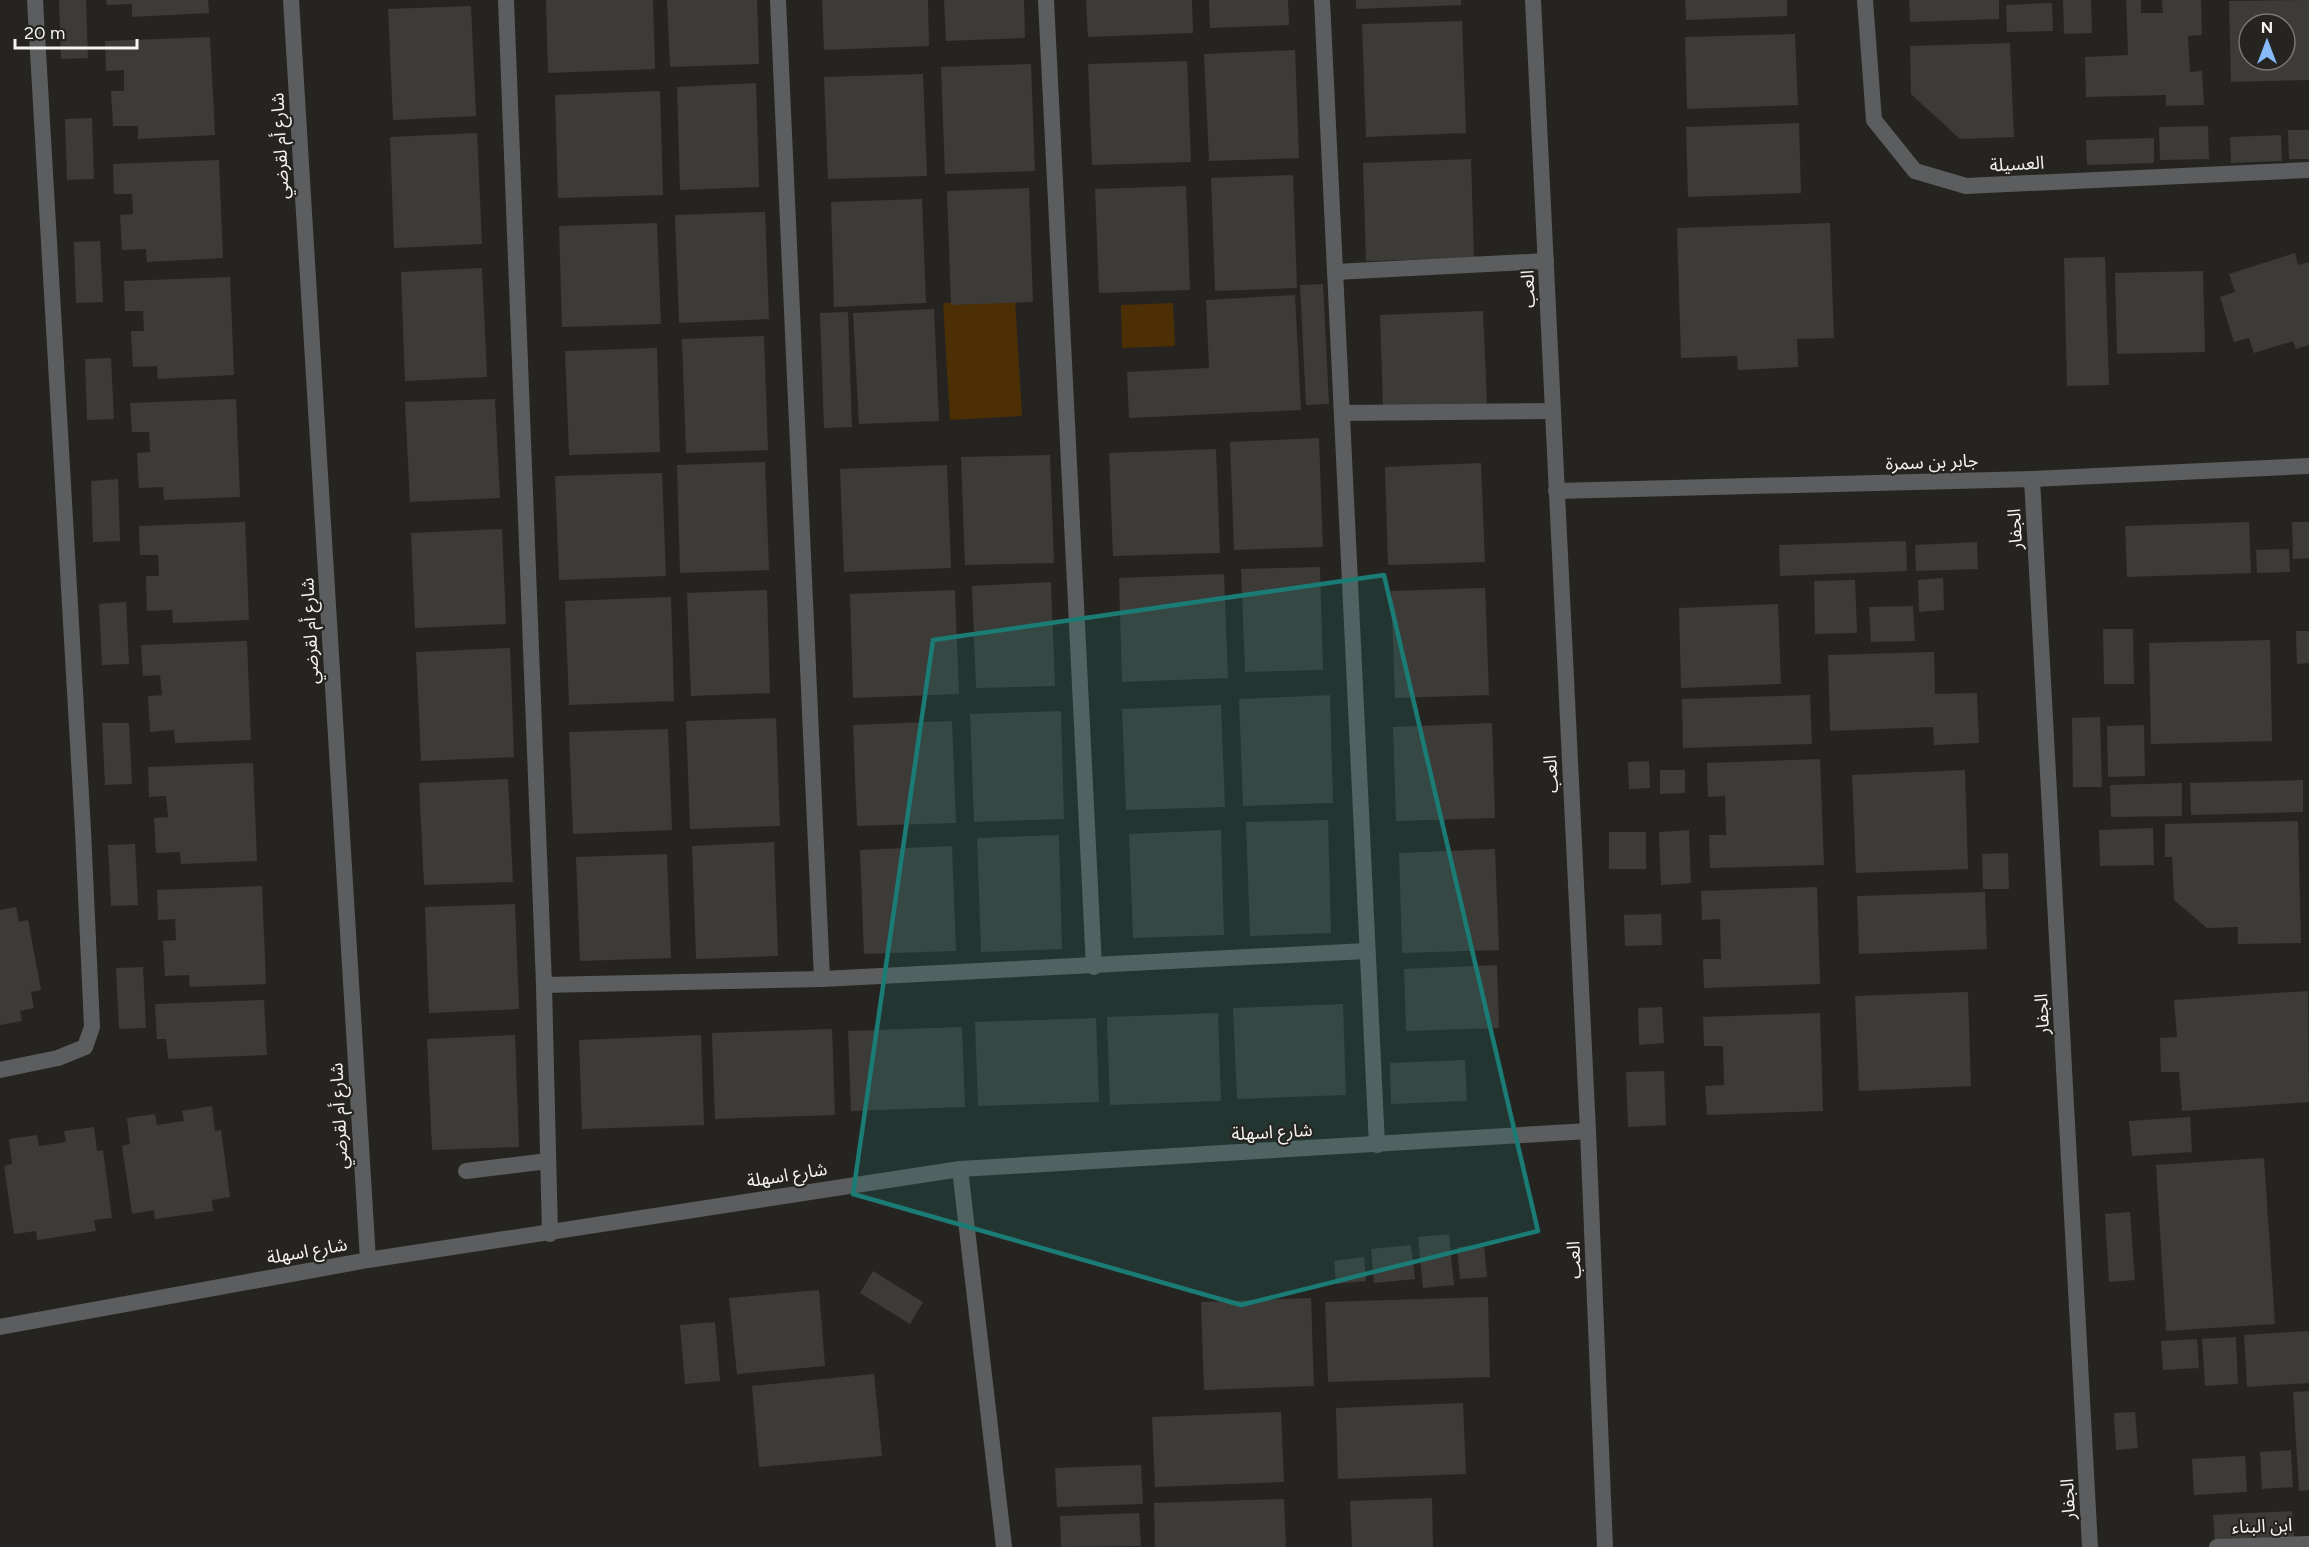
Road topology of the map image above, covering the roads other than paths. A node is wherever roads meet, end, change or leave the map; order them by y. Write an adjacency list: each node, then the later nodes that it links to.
1 (35, 0): 21 (street)
2 (291, 0): 28 (street, شارع أم لقرضي)
3 (506, 0): 20 (street)
4 (778, 0): 19 (street)
5 (1046, 0): 18 (street)
6 (1322, 0): 11 (street)
7 (1533, 0): 10 (street, العب)
8 (1864, 0): 9 (street, العسيلة)
9 (2309, 170)
10 (1546, 261): 11 (street); 12 (street, العب)
11 (1335, 272): 13 (street)
12 (1552, 411): 13 (street); 16 (street, العب)
13 (1342, 413): 17 (street)
14 (2309, 466): 15 (street, جابر بن سمرة)
15 (2032, 479): 16 (street, جابر بن سمرة); 33 (street, الجفار)
16 (1556, 492): 22 (street, العب)
17 (1366, 951): 18 (street); 23 (street)
18 (1094, 967): 19 (street)
19 (822, 979): 20 (street)
20 (544, 985): 24 (street)
21 (0, 1070)
22 (1588, 1131): 23 (street, شارع اسهلة); 32 (street, العب)
23 (1377, 1145): 25 (street, شارع اسهلة)
24 (548, 1161): 26 (street); 27 (street)
25 (960, 1168): 27 (street, شارع اسهلة); 31 (street)
26 (466, 1171)
27 (550, 1234): 28 (street, شارع اسهلة)
28 (368, 1260): 29 (street, شارع اسهلة)
29 (0, 1327)
30 (2309, 1544): 34 (street, ابن البناء)
31 (1004, 1547)
32 (1605, 1547)
33 (2090, 1547)
34 (2217, 1547)

